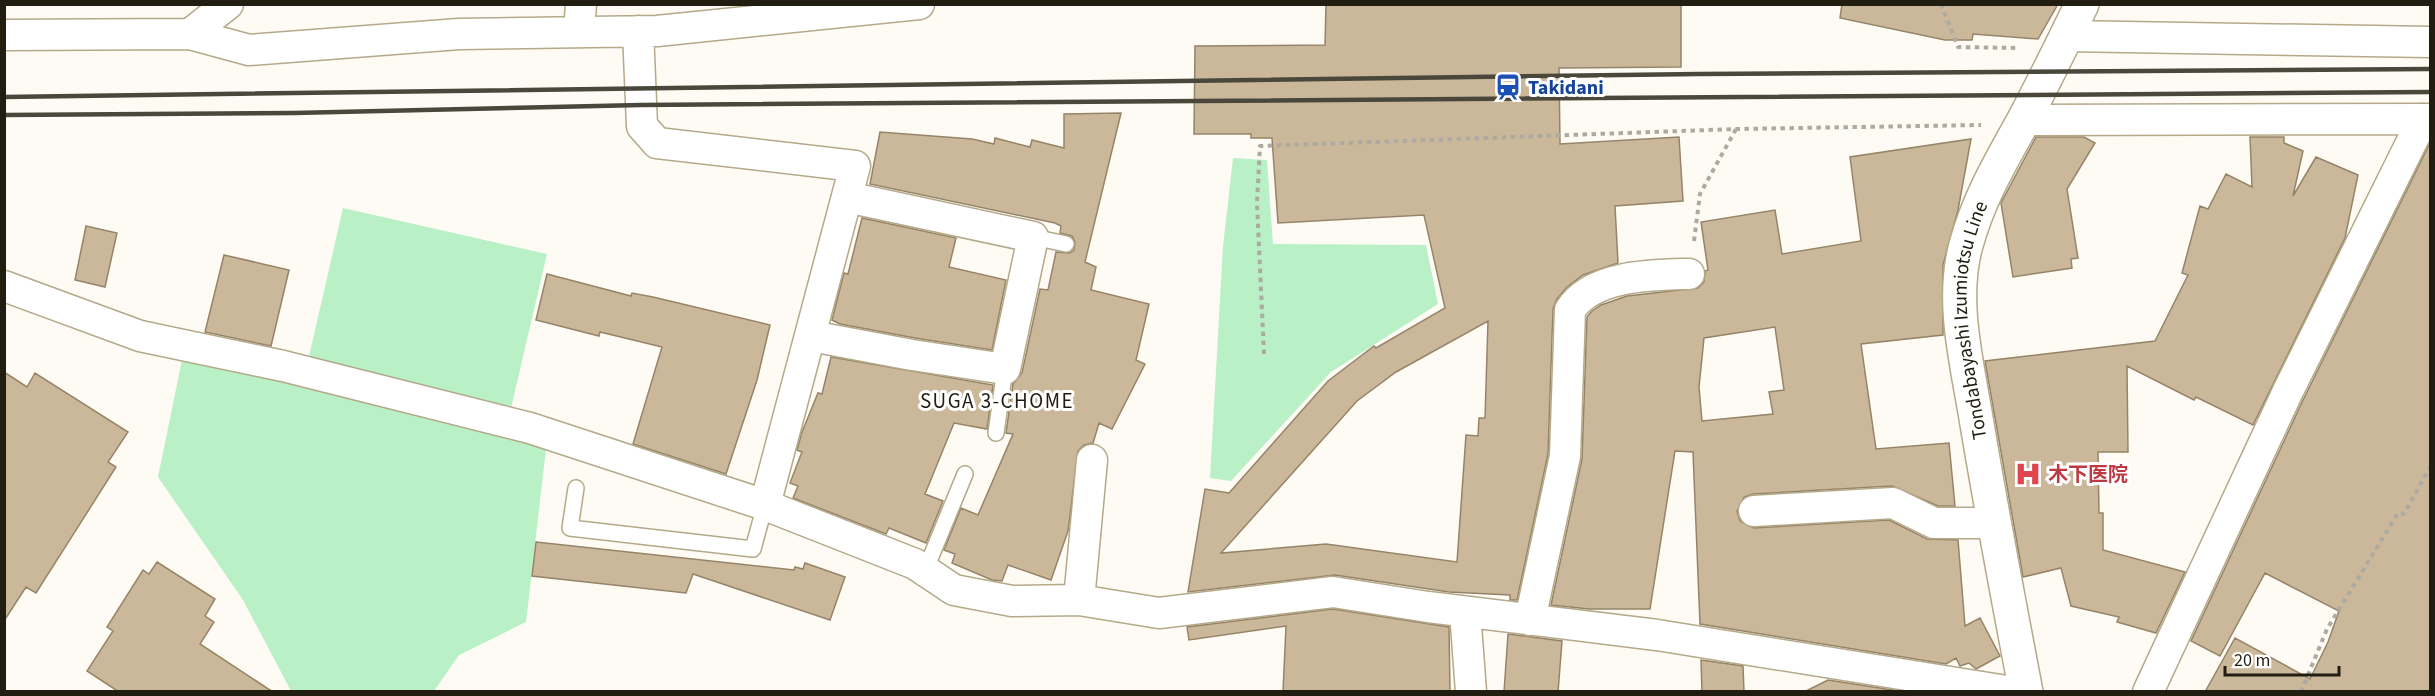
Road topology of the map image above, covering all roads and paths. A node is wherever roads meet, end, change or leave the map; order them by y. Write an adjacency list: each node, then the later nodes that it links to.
1 (228, 4): 7 (street)
2 (1941, 4): 10 (path)
3 (2082, 4): 10 (main road, Tondabayashi Izumiotsu Line)
4 (900, 5): 6 (street)
5 (580, 18): 6 (street); 7 (street)
6 (638, 32): 14 (street)
7 (190, 34): 8 (street)
8 (4, 35)
9 (2430, 42): 10 (street)
10 (2063, 43): 12 (main road, Tondabayashi Izumiotsu Line)
11 (2427, 118): 12 (street); 37 (street)
12 (2024, 120): 13 (path); 29 (main road, Tondabayashi Izumiotsu Line)
13 (1737, 129): 17 (path); 20 (path)
14 (847, 197): 15 (street); 19 (street)
15 (1033, 237): 16 (lane); 21 (street)
16 (1065, 243)
17 (1689, 274): 33 (street)
18 (4, 286): 27 (street)
19 (812, 336): 21 (street); 27 (street)
20 (1264, 354)
21 (1005, 369): 22 (lane)
22 (996, 433)
23 (1092, 460): 31 (street)
24 (2430, 467): 38 (path)
25 (965, 474): 30 (lane)
26 (576, 488): 27 (lane)
27 (765, 505): 30 (street)
28 (1754, 512): 29 (street)
29 (1994, 523): 36 (main road, Tondabayashi Izumiotsu Line)
30 (925, 571): 31 (street)
31 (1079, 600): 32 (street)
32 (1465, 612): 33 (street); 34 (street)
33 (1530, 620): 35 (street)
34 (1471, 692)
35 (2013, 692)
36 (2026, 692)
37 (2148, 692)
38 (2301, 692)

